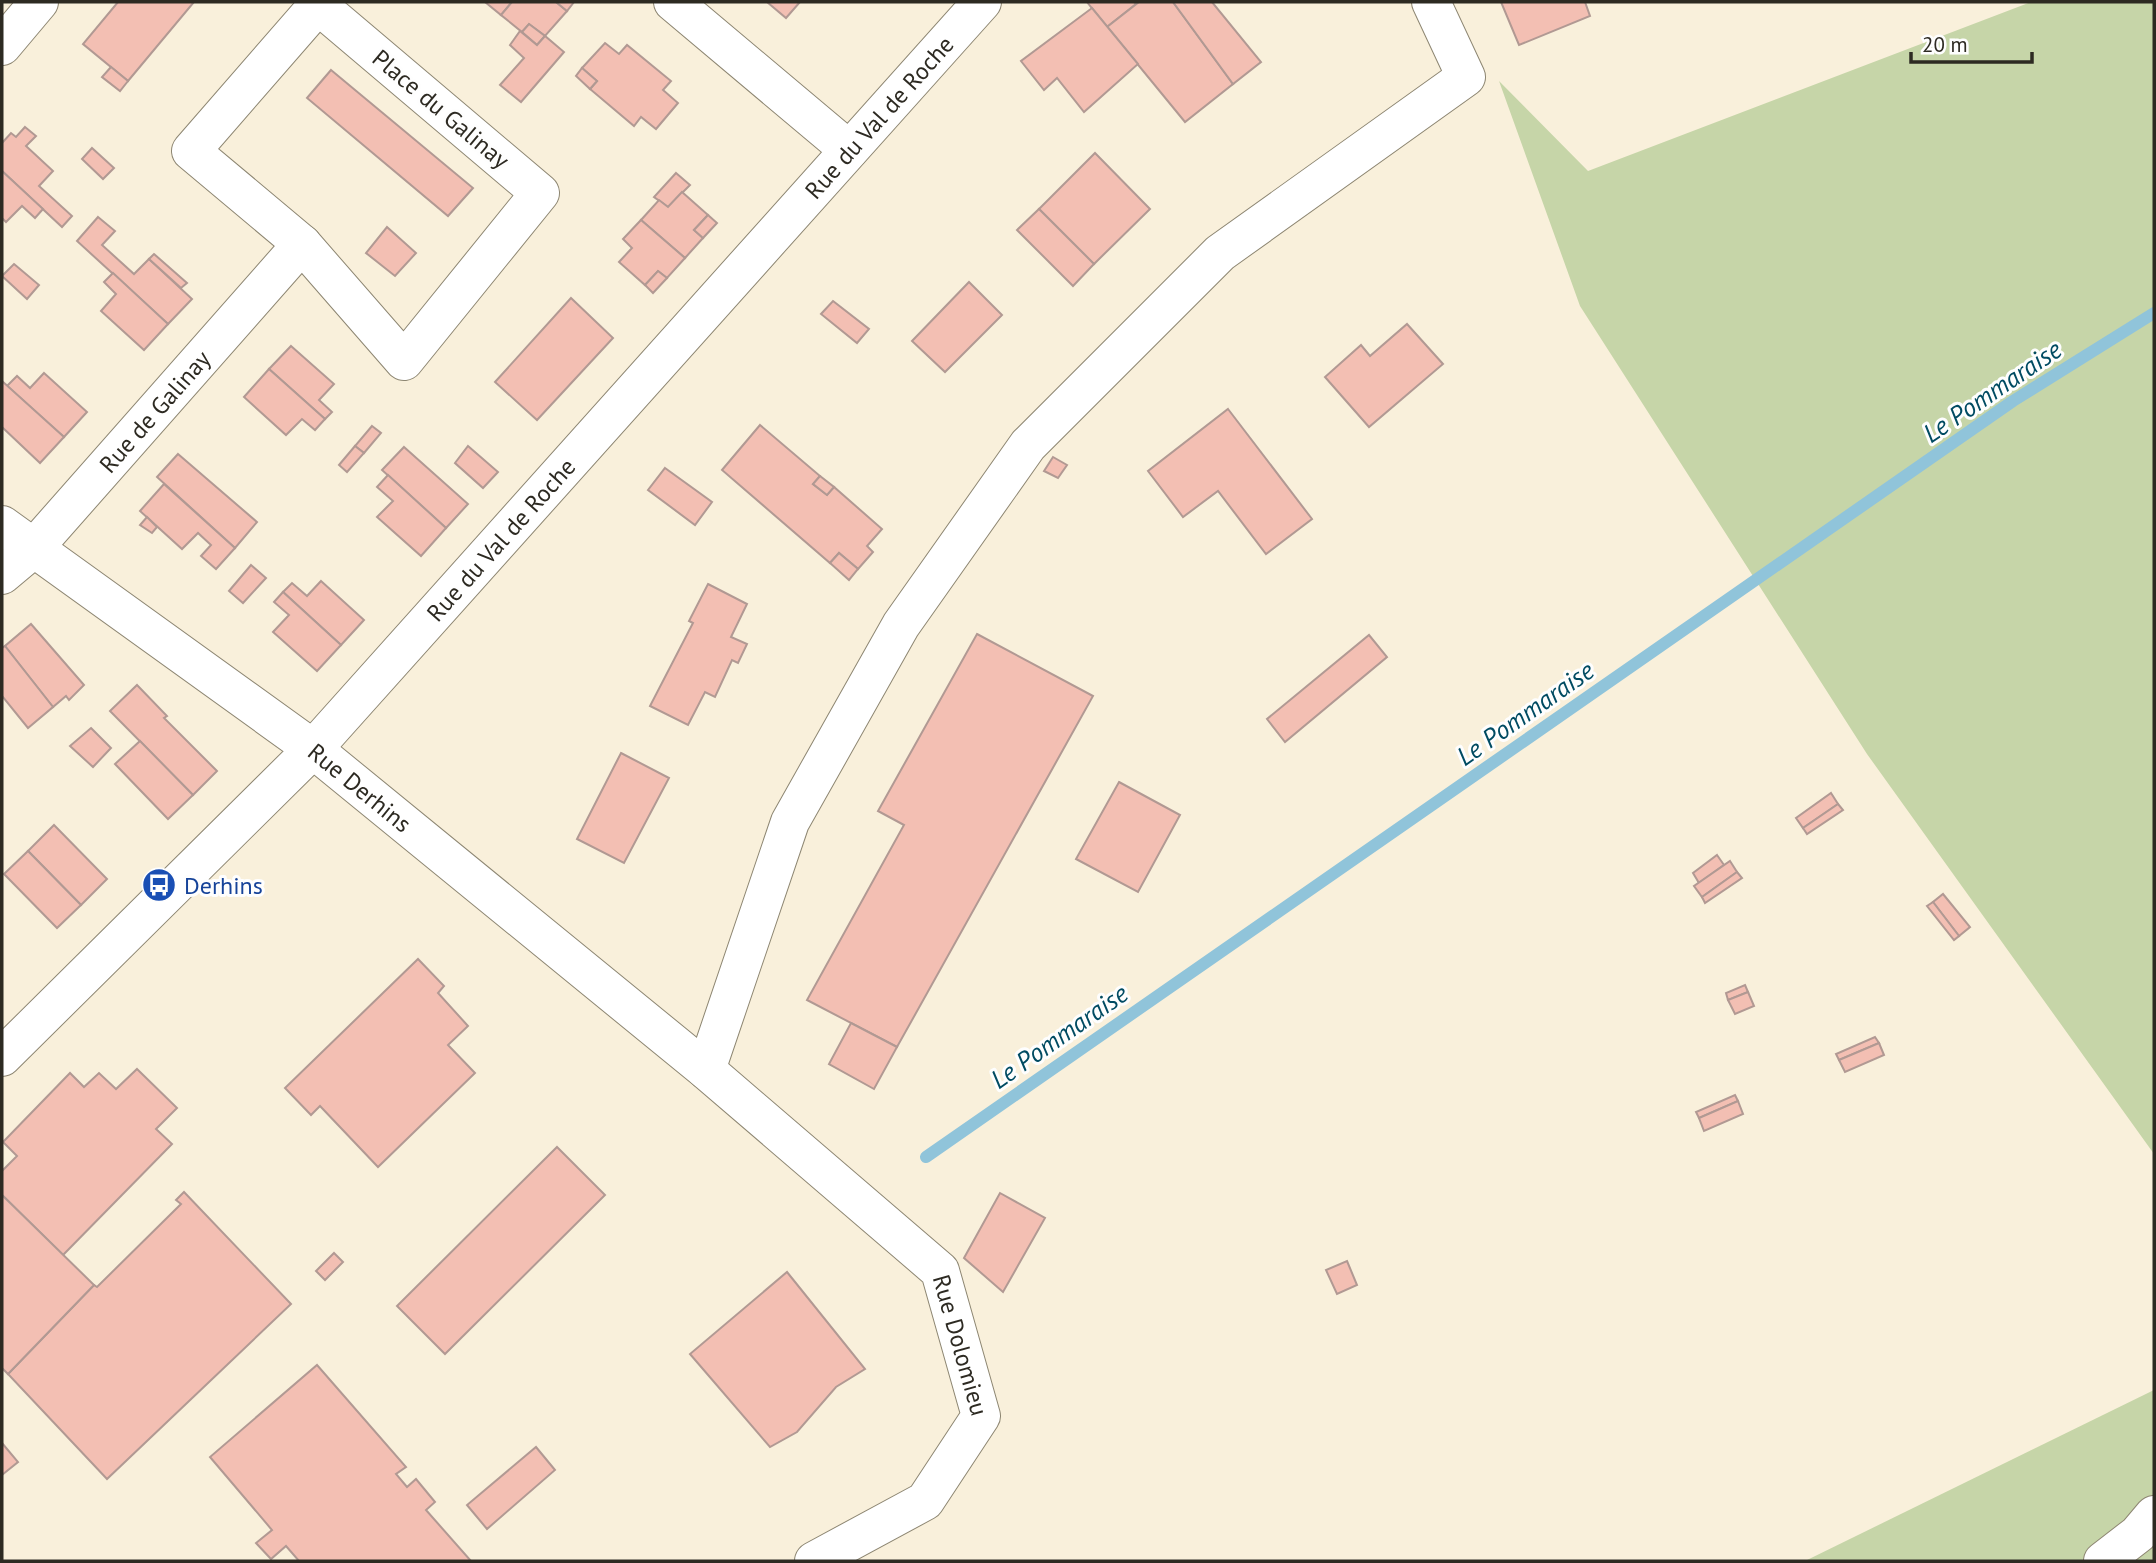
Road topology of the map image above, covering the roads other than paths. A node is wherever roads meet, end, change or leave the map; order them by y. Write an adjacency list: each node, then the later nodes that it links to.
1 (39, 2): 5 (street)
2 (673, 2): 6 (street)
3 (982, 2): 6 (street, Rue du Val de Roche)
4 (1431, 2): 13 (street)
5 (2, 46)
6 (849, 150): 11 (street, Rue du Val de Roche)
7 (302, 244): 7 (street, Place du Galinay); 9 (street, Rue de Galinay)
8 (2, 525): 9 (street, Rue Derhins)
9 (33, 549): 10 (street, Rue de Galinay); 11 (street, Rue Derhins)
10 (2, 575)
11 (313, 749): 12 (street, Rue du Val de Roche); 13 (street, Rue Derhins)
12 (2, 1057)
13 (706, 1070): 15 (street, Rue Dolomieu)
14 (2154, 1515): 16 (street)
15 (814, 1561)
16 (2103, 1561)

